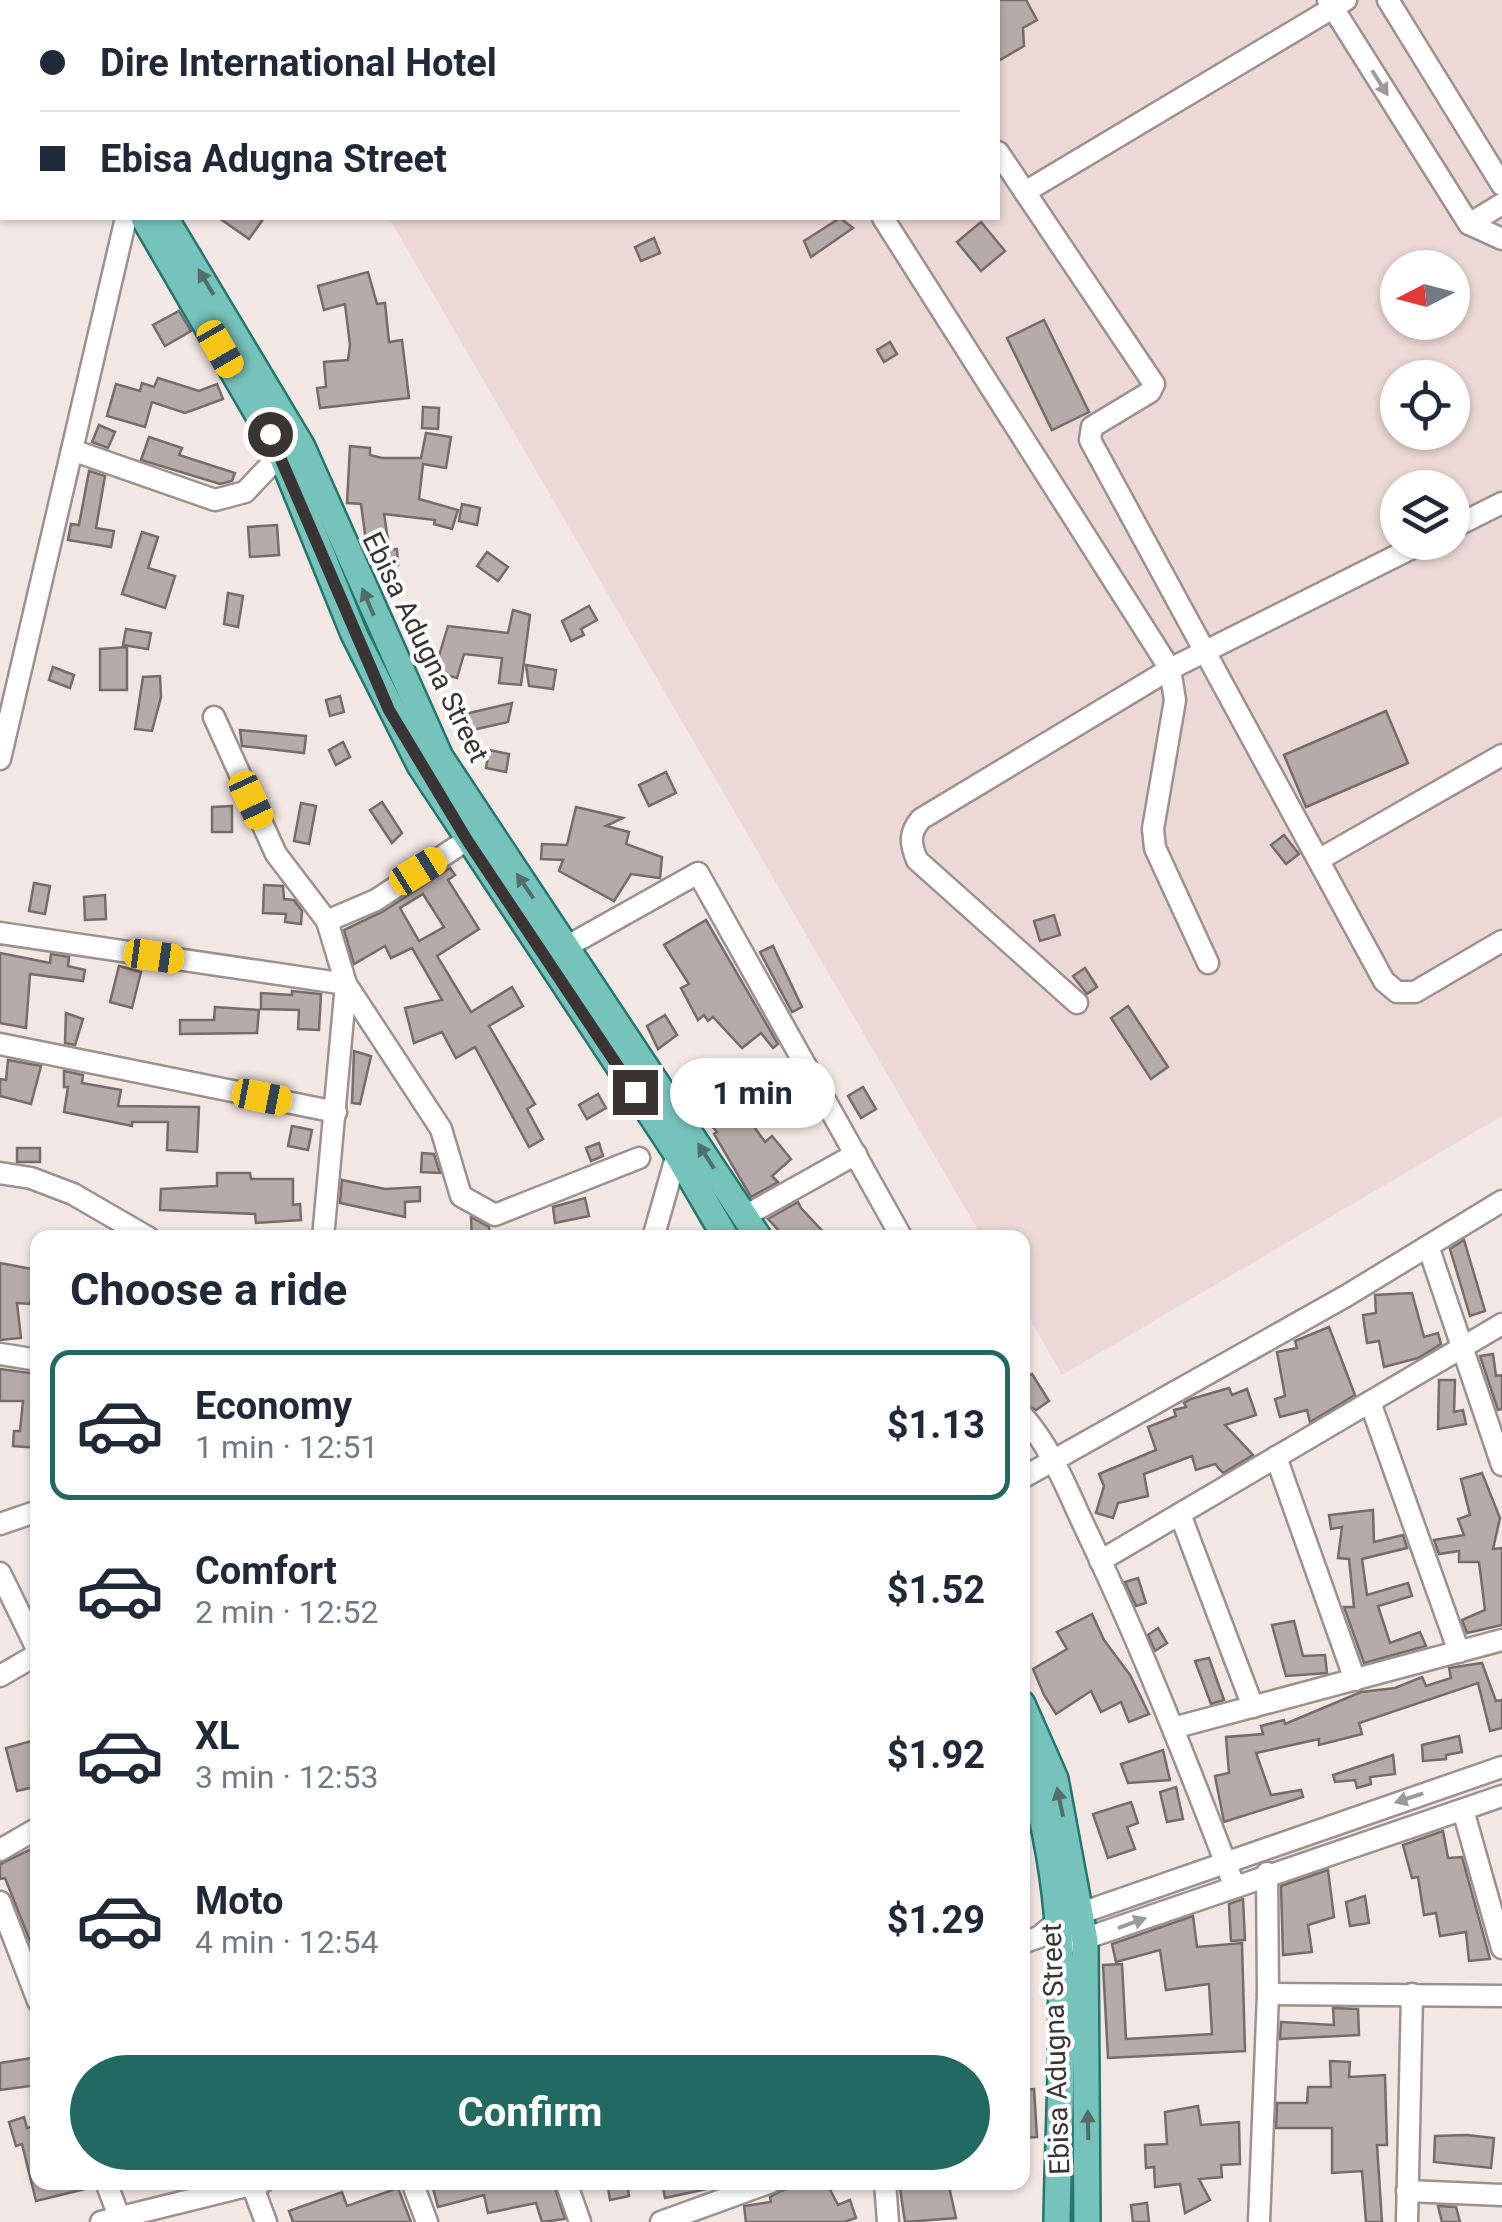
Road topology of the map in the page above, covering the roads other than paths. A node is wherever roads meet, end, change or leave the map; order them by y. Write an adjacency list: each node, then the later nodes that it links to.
1 (1388, 0): 4 (street)
2 (1336, 3): 5 (street); 11 (street, one-way to 11)
3 (1000, 155): 5 (street)
4 (1502, 185)
5 (1025, 192): 18 (street)
6 (1502, 204): 11 (street)
7 (126, 220): 13 (street)
8 (145, 220): 14 (main road, Ebisa Adugna Street)
9 (166, 220): 28 (main road, Ebisa Adugna Street, one-way to 9)
10 (883, 220): 19 (street)
11 (1469, 224): 12 (street)
12 (1502, 238)
13 (72, 450): 14 (street); 22 (street)
14 (281, 454): 23 (main road, Ebisa Adugna Street)
15 (1502, 503): 16 (street)
16 (1470, 519)
17 (1389, 560): 18 (street)
18 (1207, 654): 19 (street); 24 (street)
19 (1170, 669): 29 (street); 31 (street)
20 (214, 716): 25 (street)
21 (1502, 755): 24 (street)
22 (0, 758)
23 (467, 840): 25 (street); 34 (main road, Ebisa Adugna Street)
24 (1320, 859): 27 (street)
25 (328, 921): 30 (street)
26 (0, 933): 30 (street)
27 (1502, 942)
28 (566, 947): 35 (street); 39 (main road, Ebisa Adugna Street, one-way to 28)
29 (1208, 963)
30 (346, 984): 33 (street); 36 (street)
31 (1077, 1003)
32 (0, 1044): 33 (street)
33 (336, 1112): 41 (street)
34 (678, 1154): 42 (street); 43 (main road, Ebisa Adugna Street)
35 (856, 1154): 39 (street); 44 (street)
36 (639, 1158)
37 (0, 1173): 40 (street)
38 (1502, 1201): 45 (street)
39 (752, 1227)
40 (135, 1230)
41 (324, 1230)
42 (654, 1230)
43 (721, 1230)
44 (898, 1230)
45 (1428, 1246): 47 (street); 53 (street)
46 (1502, 1324): 47 (street)
47 (1462, 1348): 50 (street); 54 (street)
48 (0, 1354): 49 (street)
49 (30, 1359)
50 (1370, 1402): 52 (street); 63 (street)
51 (1030, 1426): 53 (street)
52 (1276, 1457): 57 (street); 66 (street)
53 (1053, 1461): 55 (street); 59 (street)
54 (1502, 1465)
55 (1030, 1474)
56 (30, 1514): 58 (street)
57 (1180, 1514): 59 (street); 67 (street)
58 (0, 1524)
59 (1100, 1561): 69 (street)
60 (0, 1573): 61 (street)
61 (30, 1635)
62 (1502, 1640): 63 (street)
63 (1459, 1652): 66 (street)
64 (30, 1657): 65 (street)
65 (0, 1676)
66 (1355, 1680): 67 (street)
67 (1253, 1707): 69 (street)
68 (1030, 1721): 80 (main road, Ebisa Adugna Street, one-way to 68)
69 (1173, 1728): 76 (street)
70 (1502, 1767): 76 (street, one-way to 76)
71 (1030, 1779): 80 (main road, Ebisa Adugna Street)
72 (1502, 1796): 73 (street)
73 (1463, 1810): 77 (street); 81 (street)
74 (30, 1833): 75 (street)
75 (0, 1850)
76 (1225, 1860): 78 (street); 80 (street)
77 (1267, 1873): 78 (street); 83 (street)
78 (1234, 1885): 80 (street, one-way to 78)
79 (0, 1902): 82 (street)
80 (1049, 1934): 101 (main road, Ebisa Adugna Street); 102 (main road, Ebisa Adugna Street, one-way to 80)
81 (1502, 1948)
82 (30, 1980)
83 (1268, 1994): 84 (street); 103 (street)
84 (1412, 1994): 85 (street); 93 (street)
85 (1502, 1996)
86 (108, 2190): 95 (street)
87 (229, 2190): 95 (street)
88 (257, 2190): 96 (street)
89 (415, 2190): 97 (street)
90 (569, 2190): 98 (street)
91 (749, 2190): 99 (street)
92 (885, 2190): 100 (street)
93 (1407, 2191): 94 (street); 104 (street)
94 (1502, 2195)
95 (114, 2221)
96 (266, 2222)
97 (427, 2222)
98 (580, 2222)
99 (660, 2222)
100 (888, 2222)
101 (1057, 2222)
102 (1088, 2222)
103 (1259, 2222)
104 (1406, 2222)

